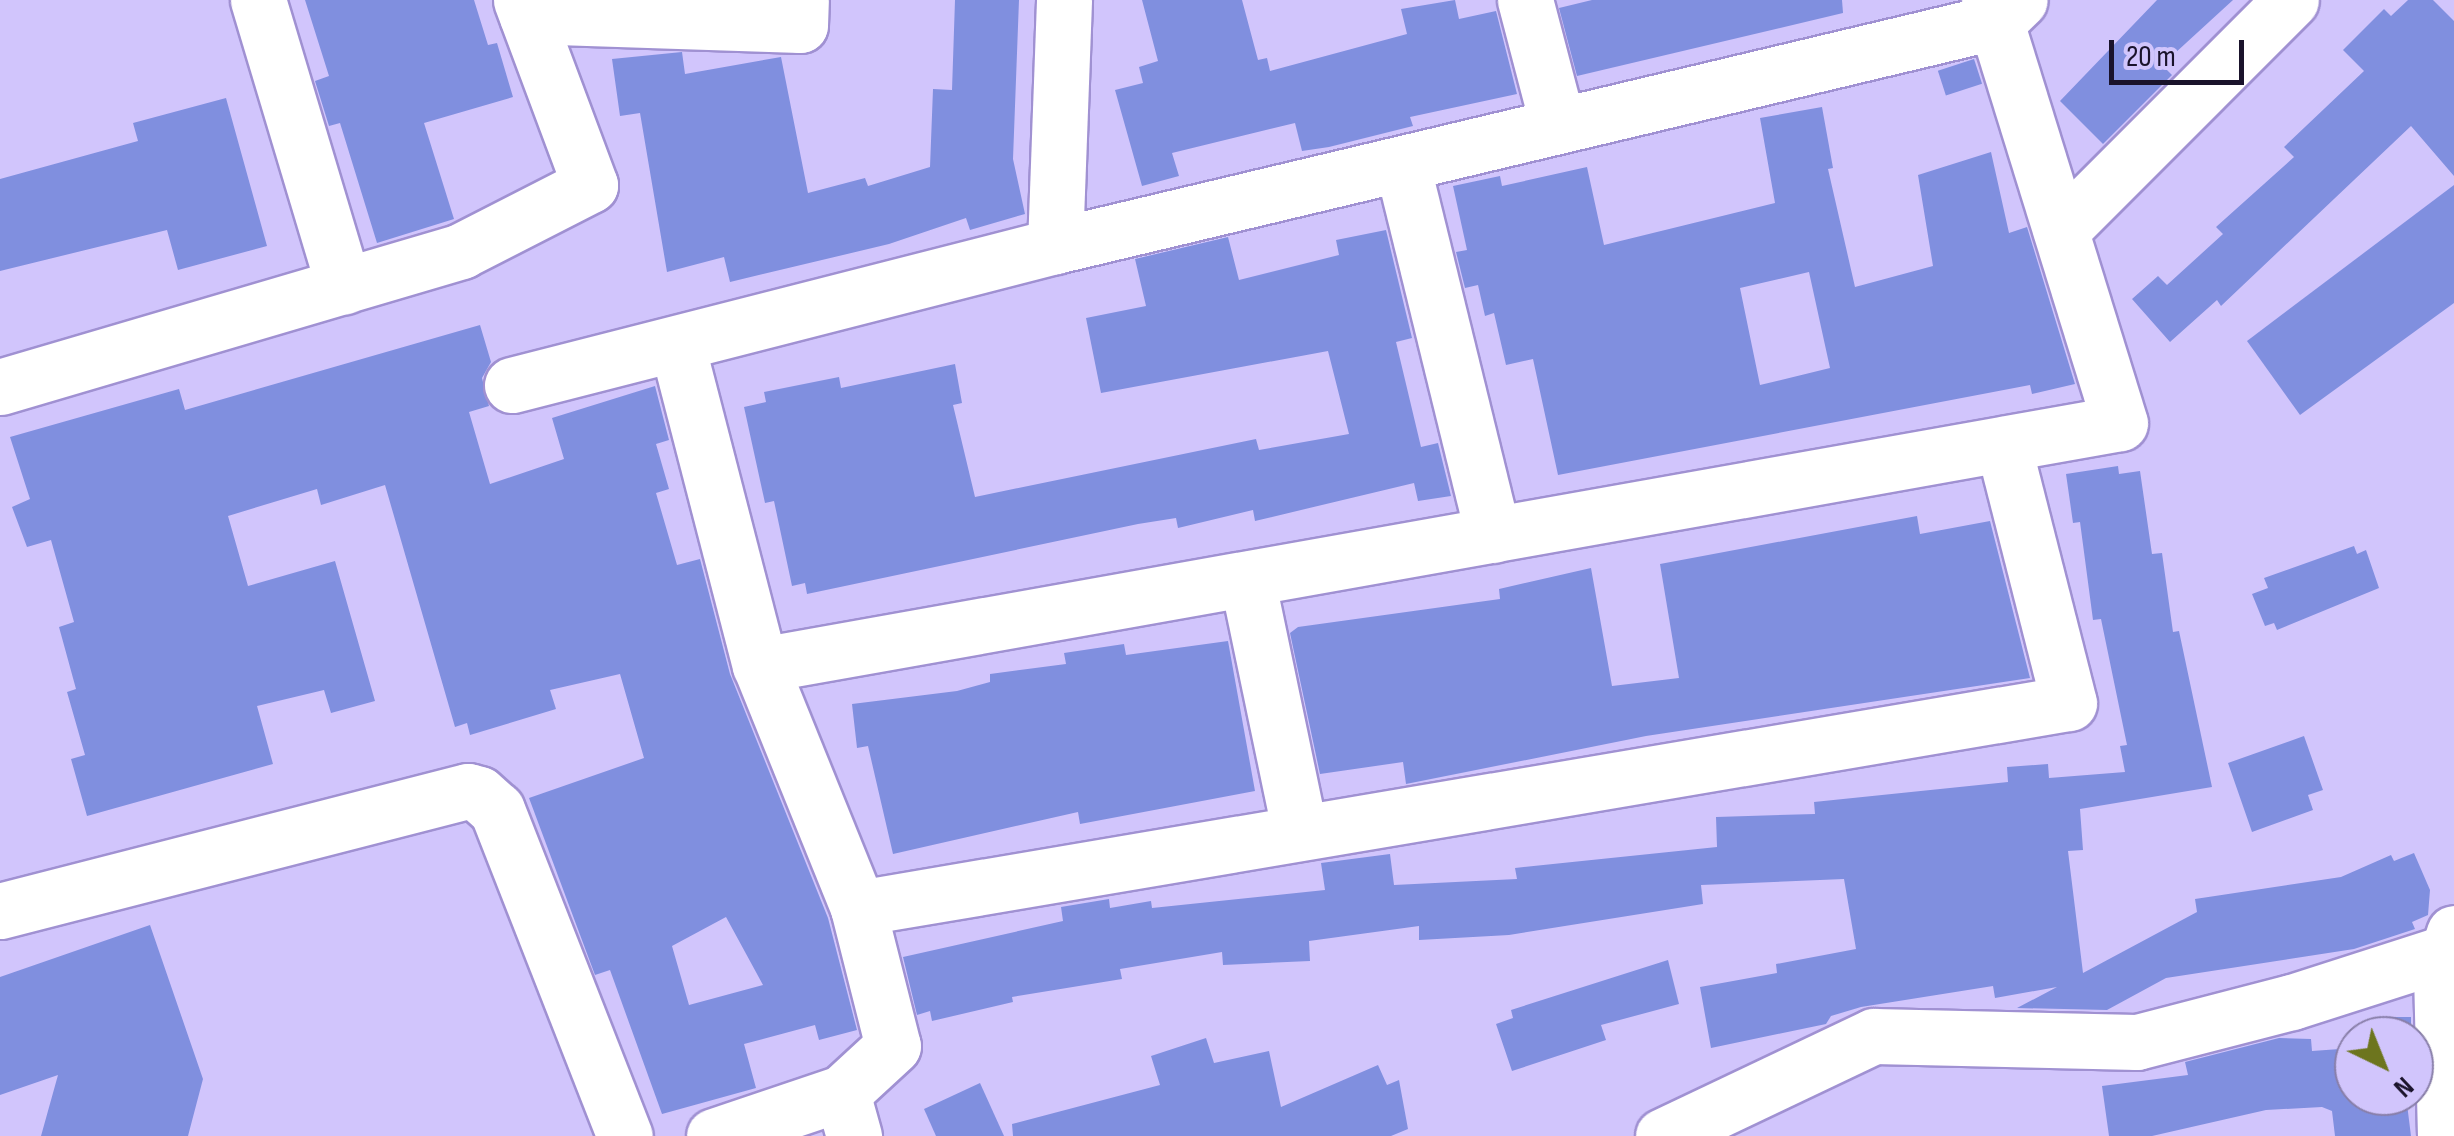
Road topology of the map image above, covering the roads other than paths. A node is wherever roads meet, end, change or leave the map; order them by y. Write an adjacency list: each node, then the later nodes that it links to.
1 (258, 0): 12 (street)
2 (802, 0): 7 (street)
3 (1064, 0): 11 (street)
4 (1525, 0): 8 (street)
5 (2291, 0): 10 (street)
6 (2002, 7): 8 (street); 10 (street)
7 (524, 8): 12 (street)
8 (1558, 126): 9 (street)
9 (1402, 164): 11 (street); 17 (street)
10 (2061, 230): 16 (street)
11 (1056, 246): 13 (street)
12 (344, 286): 15 (street)
13 (677, 346): 14 (street); 19 (street)
14 (512, 385)
15 (0, 387)
16 (2003, 444): 17 (street); 20 (street)
17 (1493, 534): 18 (street)
18 (1247, 579): 19 (street); 20 (street)
19 (760, 665): 21 (street)
20 (1300, 833): 21 (street)
21 (858, 908): 24 (street)
22 (0, 911): 25 (street)
23 (2451, 942): 27 (street); 28 (street)
24 (848, 1114): 26 (street)
25 (625, 1136)
26 (714, 1136)
27 (1663, 1136)
28 (2445, 1136)

